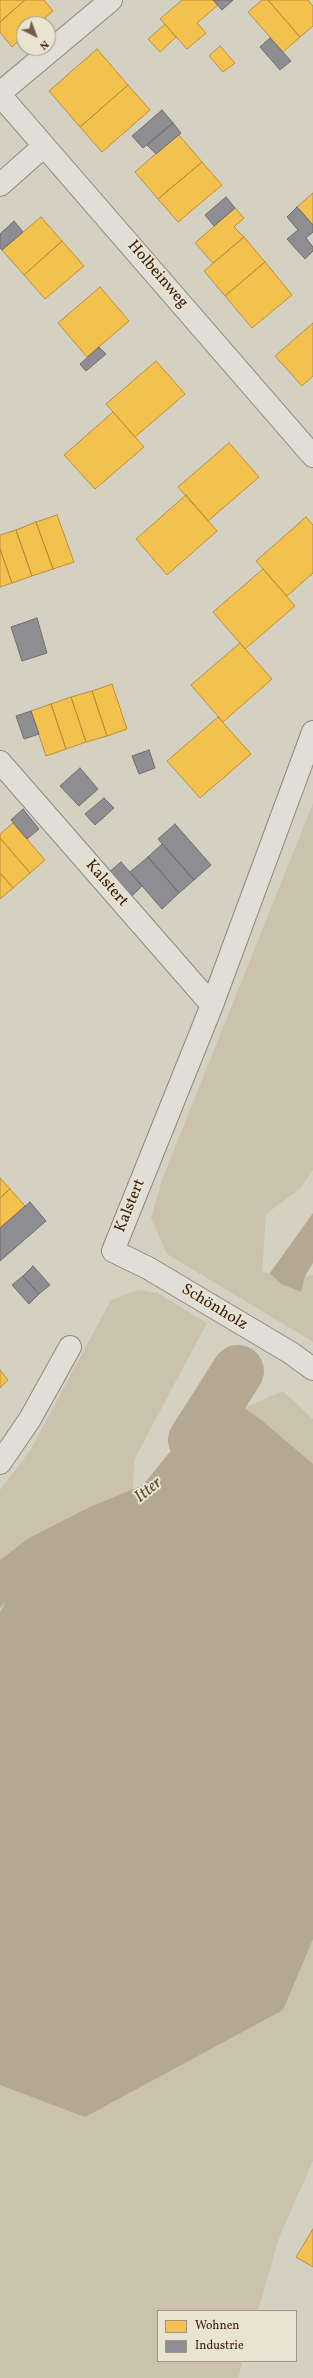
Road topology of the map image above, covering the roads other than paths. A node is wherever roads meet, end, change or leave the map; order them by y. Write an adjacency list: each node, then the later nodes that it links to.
1 (111, 0): 2 (street)
2 (0, 94): 3 (street, Holbeinweg)
3 (44, 146): 4 (street); 5 (street, Holbeinweg)
4 (0, 185)
5 (313, 456)
6 (313, 732): 8 (street, Kalstert)
7 (0, 762): 8 (street, Kalstert)
8 (212, 1005): 9 (street, Kalstert)
9 (113, 1251): 11 (street, Schönholz)
10 (70, 1347): 12 (street)
11 (313, 1369)
12 (0, 1464)

